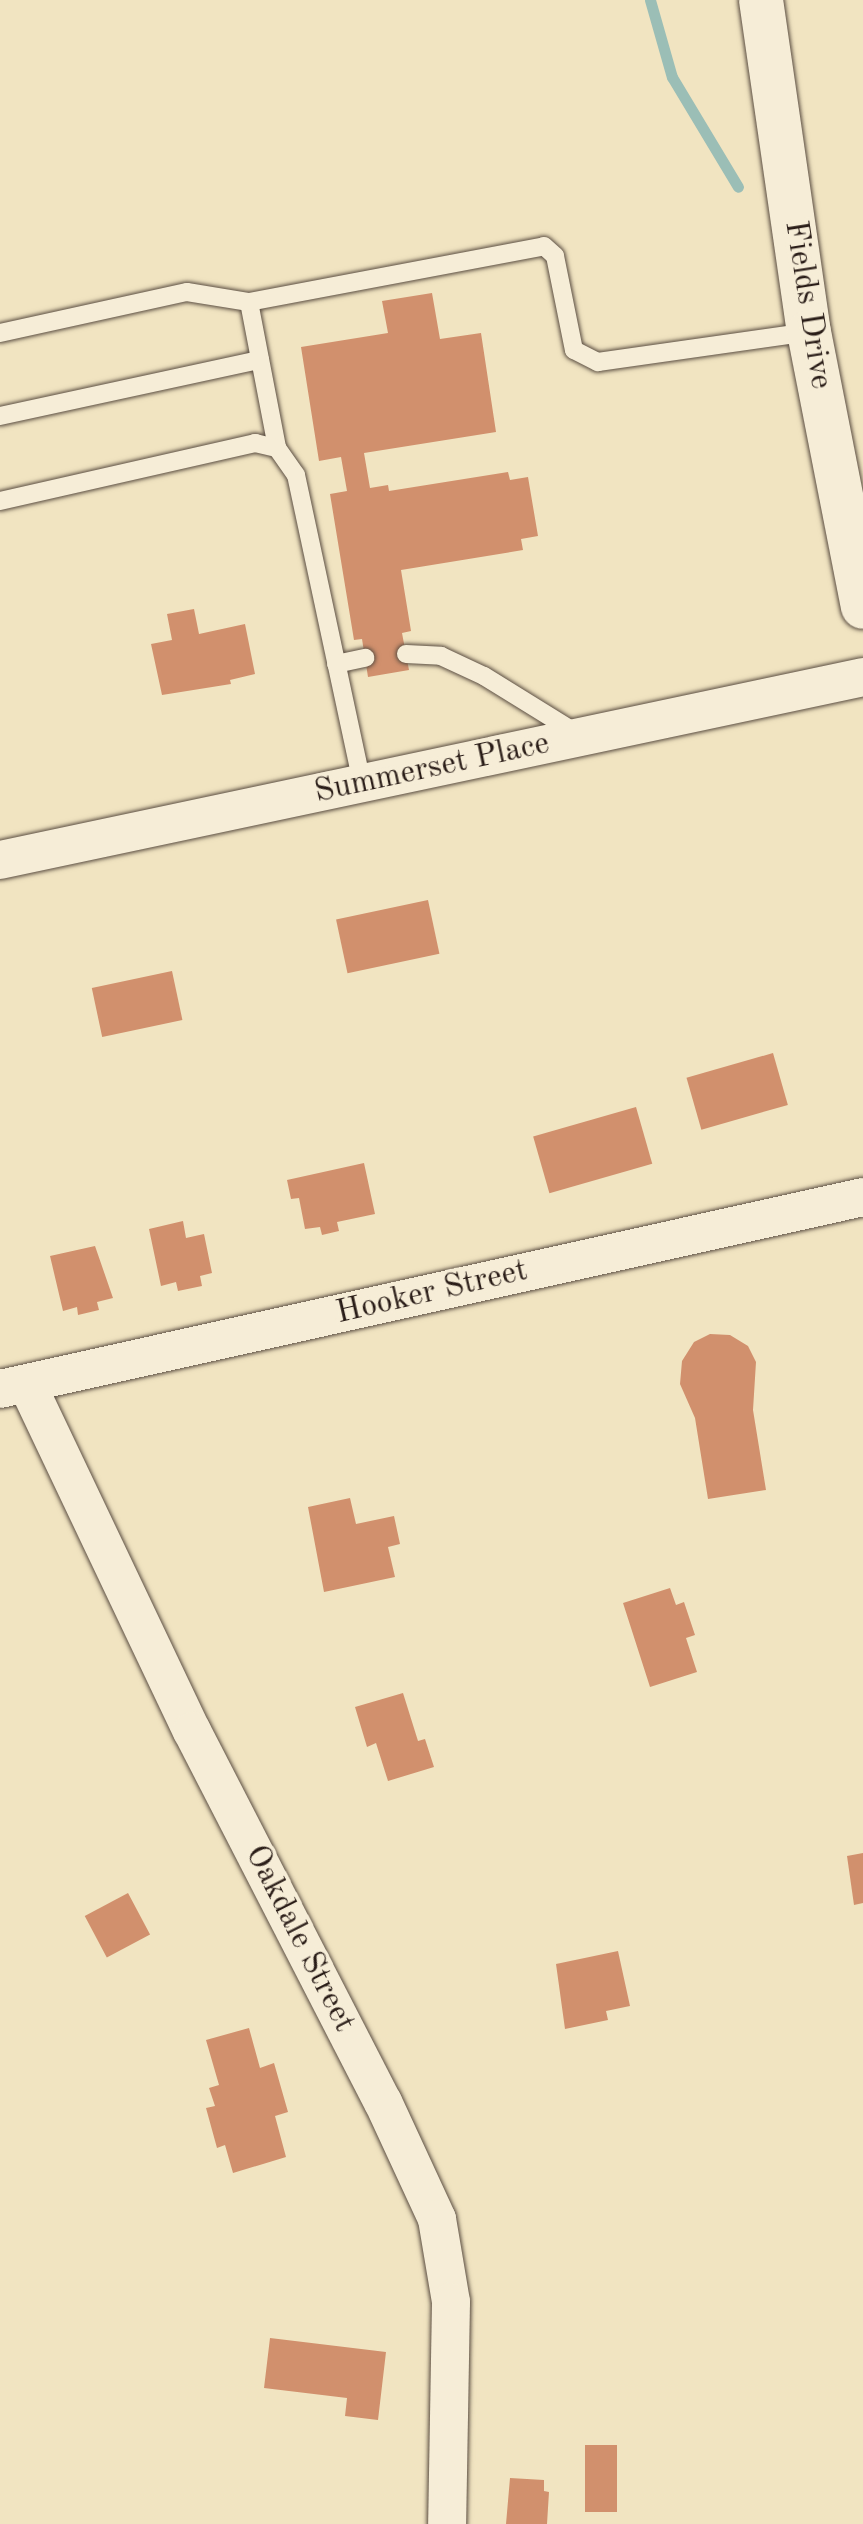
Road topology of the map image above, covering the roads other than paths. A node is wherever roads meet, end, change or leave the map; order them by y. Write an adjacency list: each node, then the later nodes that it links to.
1 (761, 0): 3 (street, Fields Drive)
2 (249, 302): 3 (lane); 4 (lane); 5 (lane)
3 (809, 332): 9 (street, Fields Drive)
4 (0, 333)
5 (260, 360): 6 (lane); 7 (lane)
6 (0, 416)
7 (277, 448): 8 (lane); 12 (lane)
8 (0, 501)
9 (863, 607)
10 (406, 654): 14 (lane)
11 (365, 658): 12 (lane)
12 (336, 664): 15 (lane)
13 (863, 677): 14 (street, Summerset Place)
14 (581, 737): 15 (street, Summerset Place)
15 (362, 784): 16 (street, Summerset Place)
16 (0, 860)
17 (863, 1197): 18 (street, Hooker Street)
18 (14, 1387): 19 (street, Oakdale Street)
19 (447, 2524)

